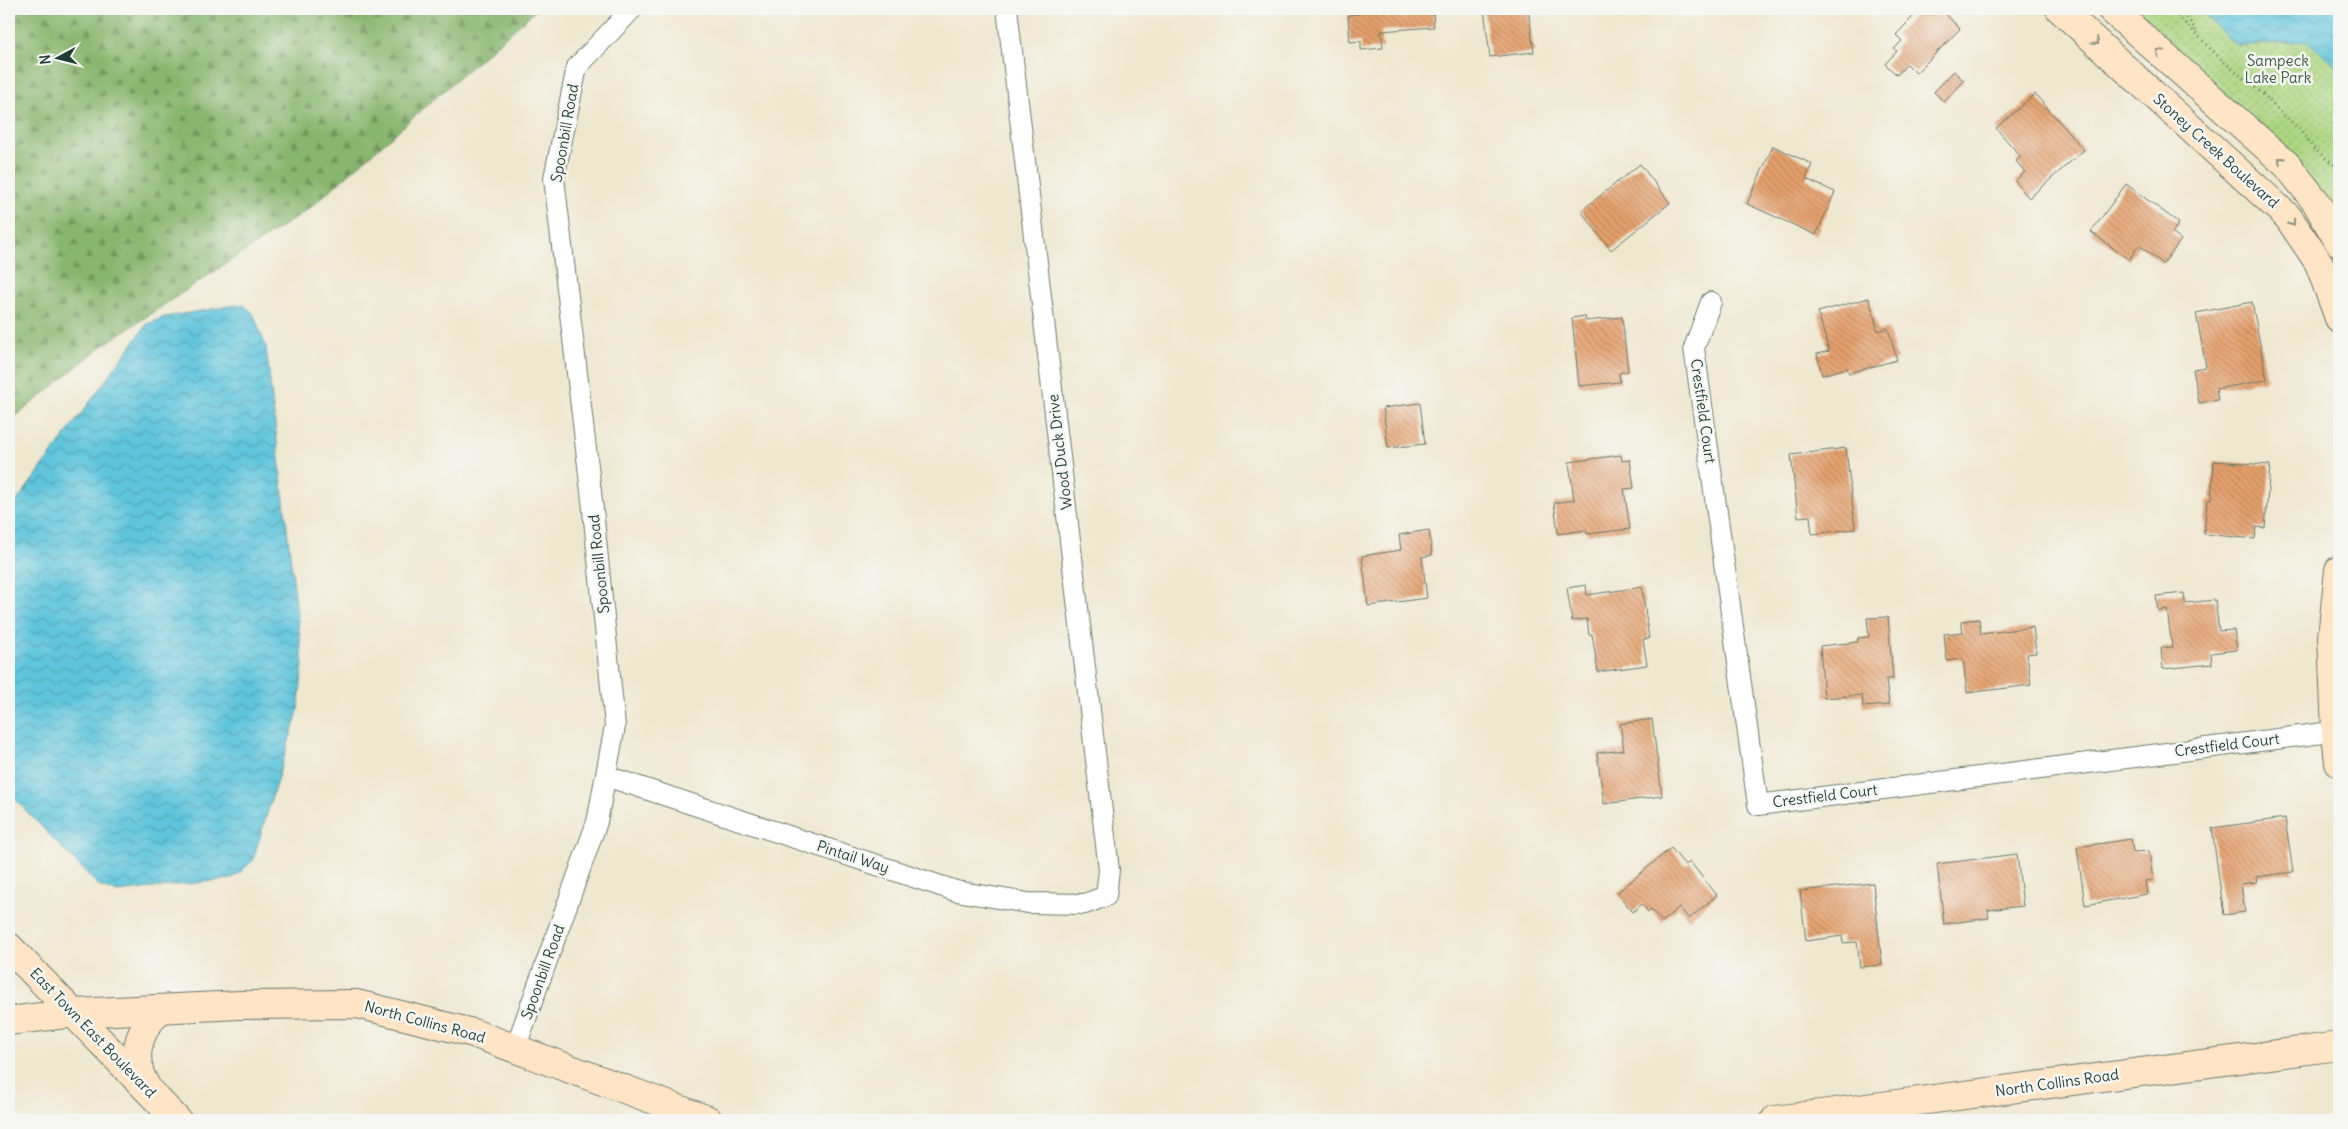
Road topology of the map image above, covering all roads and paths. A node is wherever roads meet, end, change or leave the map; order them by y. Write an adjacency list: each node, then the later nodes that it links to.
1 (632, 9): 15 (street, Spoonbill Road)
2 (1007, 9): 16 (street, Wood Duck Drive)
3 (2060, 9): 11 (street, Stoney Creek Boulevard, one-way to 11)
4 (2111, 9): 9 (street, one-way to 4)
5 (2171, 9): 7 (path)
6 (2182, 9): 7 (path)
7 (2199, 36): 8 (path)
8 (2339, 168)
9 (2339, 242)
10 (1711, 302): 13 (street, Crestfield Court)
11 (2339, 318)
12 (2339, 570): 13 (street)
13 (2337, 731): 14 (street)
14 (2339, 763)
15 (606, 776): 16 (street, Pintail Way); 22 (street, Spoonbill Road)
16 (1106, 896)
17 (9, 947): 19 (street, East Town East Boulevard)
18 (161, 1009): 19 (street, North Collins Road); 22 (street, North Collins Road); 23 (street)
19 (74, 1013): 20 (street, North Collins Road); 23 (street, East Town East Boulevard)
20 (9, 1021)
21 (2339, 1046): 26 (street, North Collins Road)
22 (515, 1049): 25 (street, North Collins Road)
23 (152, 1095): 24 (street, East Town East Boulevard)
24 (176, 1120)
25 (708, 1120)
26 (1775, 1120)

